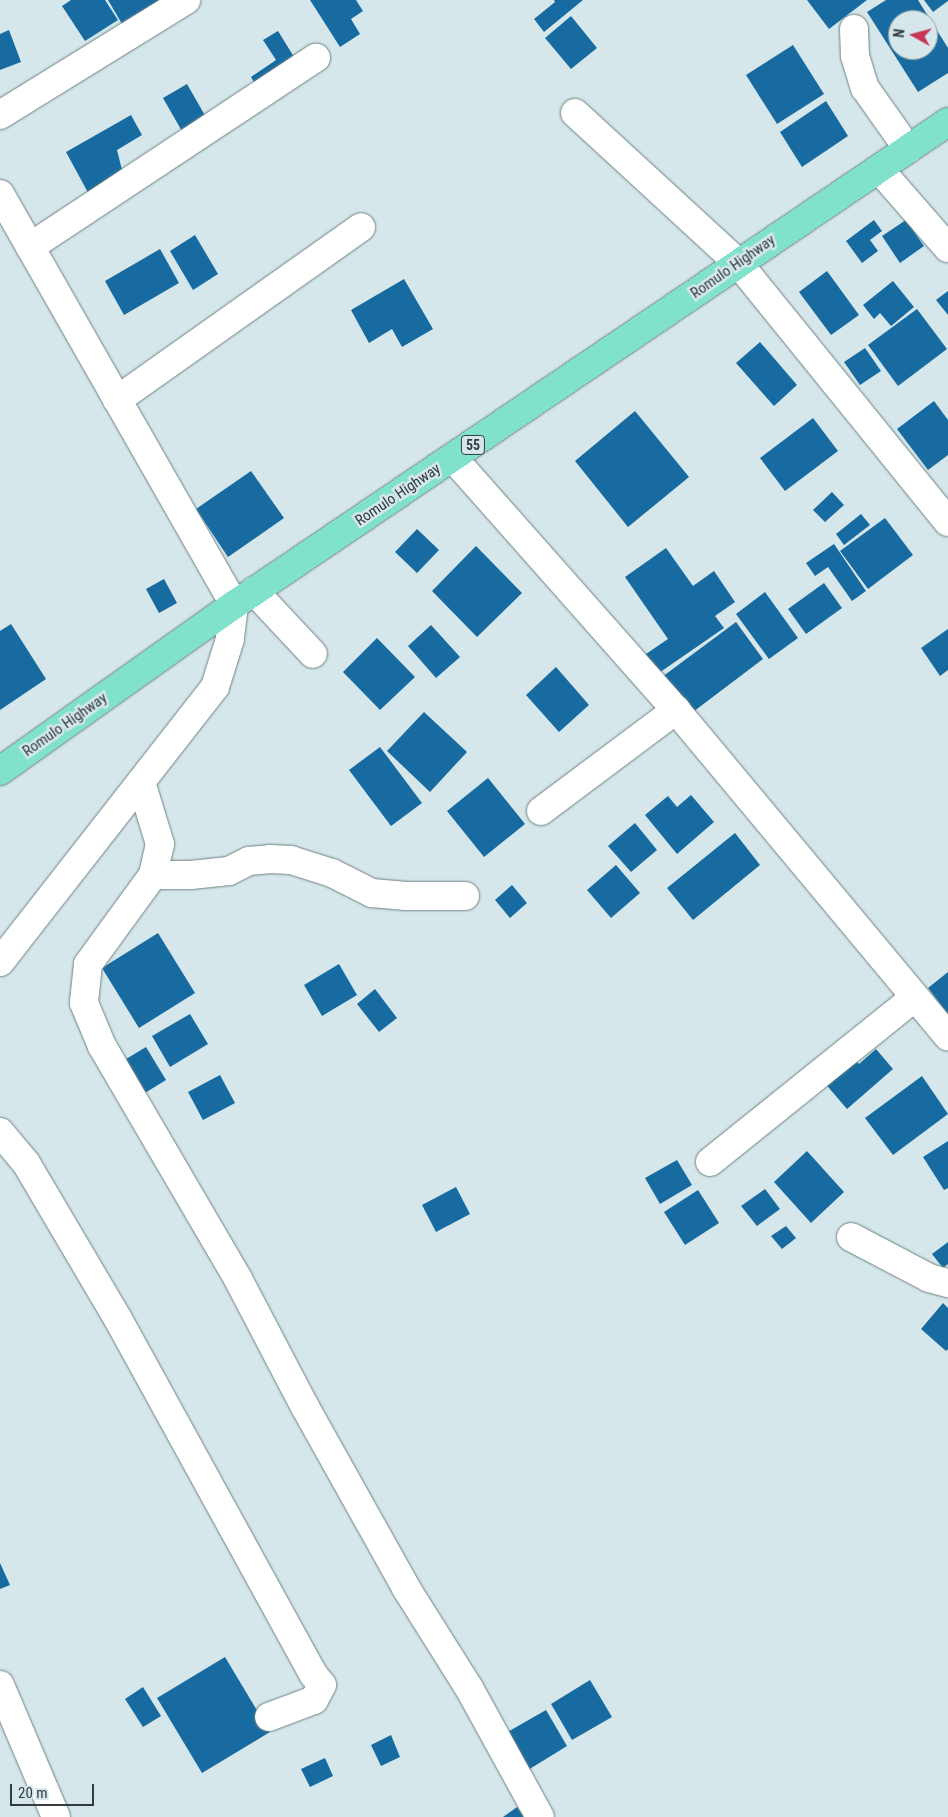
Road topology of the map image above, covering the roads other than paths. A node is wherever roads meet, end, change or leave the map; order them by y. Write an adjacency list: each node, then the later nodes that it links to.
1 (186, 0): 5 (street)
2 (854, 29): 7 (street)
3 (316, 58): 11 (street)
4 (575, 113): 13 (street)
5 (0, 115)
6 (948, 122): 7 (highway, Romulo Highway / 55)
7 (908, 149): 8 (highway, Romulo Highway / 55)
8 (879, 169): 12 (street); 13 (highway, Romulo Highway / 55)
9 (0, 194): 11 (street)
10 (361, 227): 14 (street)
11 (30, 247): 14 (street)
12 (948, 248)
13 (739, 264): 15 (highway, Romulo Highway / 55); 16 (street)
14 (117, 400): 17 (street)
15 (453, 458): 17 (highway, Romulo Highway / 55); 19 (street)
16 (948, 522)
17 (244, 598): 18 (street); 20 (highway, Romulo Highway / 55); 21 (street)
18 (313, 654)
19 (676, 710): 22 (street); 26 (street)
20 (0, 771)
21 (141, 782): 23 (street); 25 (street)
22 (541, 811)
23 (154, 875): 24 (street); 35 (street)
24 (465, 896)
25 (0, 962)
26 (915, 997): 27 (street); 29 (street)
27 (948, 1037)
28 (0, 1132): 33 (street)
29 (710, 1162)
30 (851, 1237): 31 (street)
31 (948, 1283)
32 (0, 1686): 34 (street)
33 (269, 1717)
34 (56, 1817)
35 (540, 1817)

